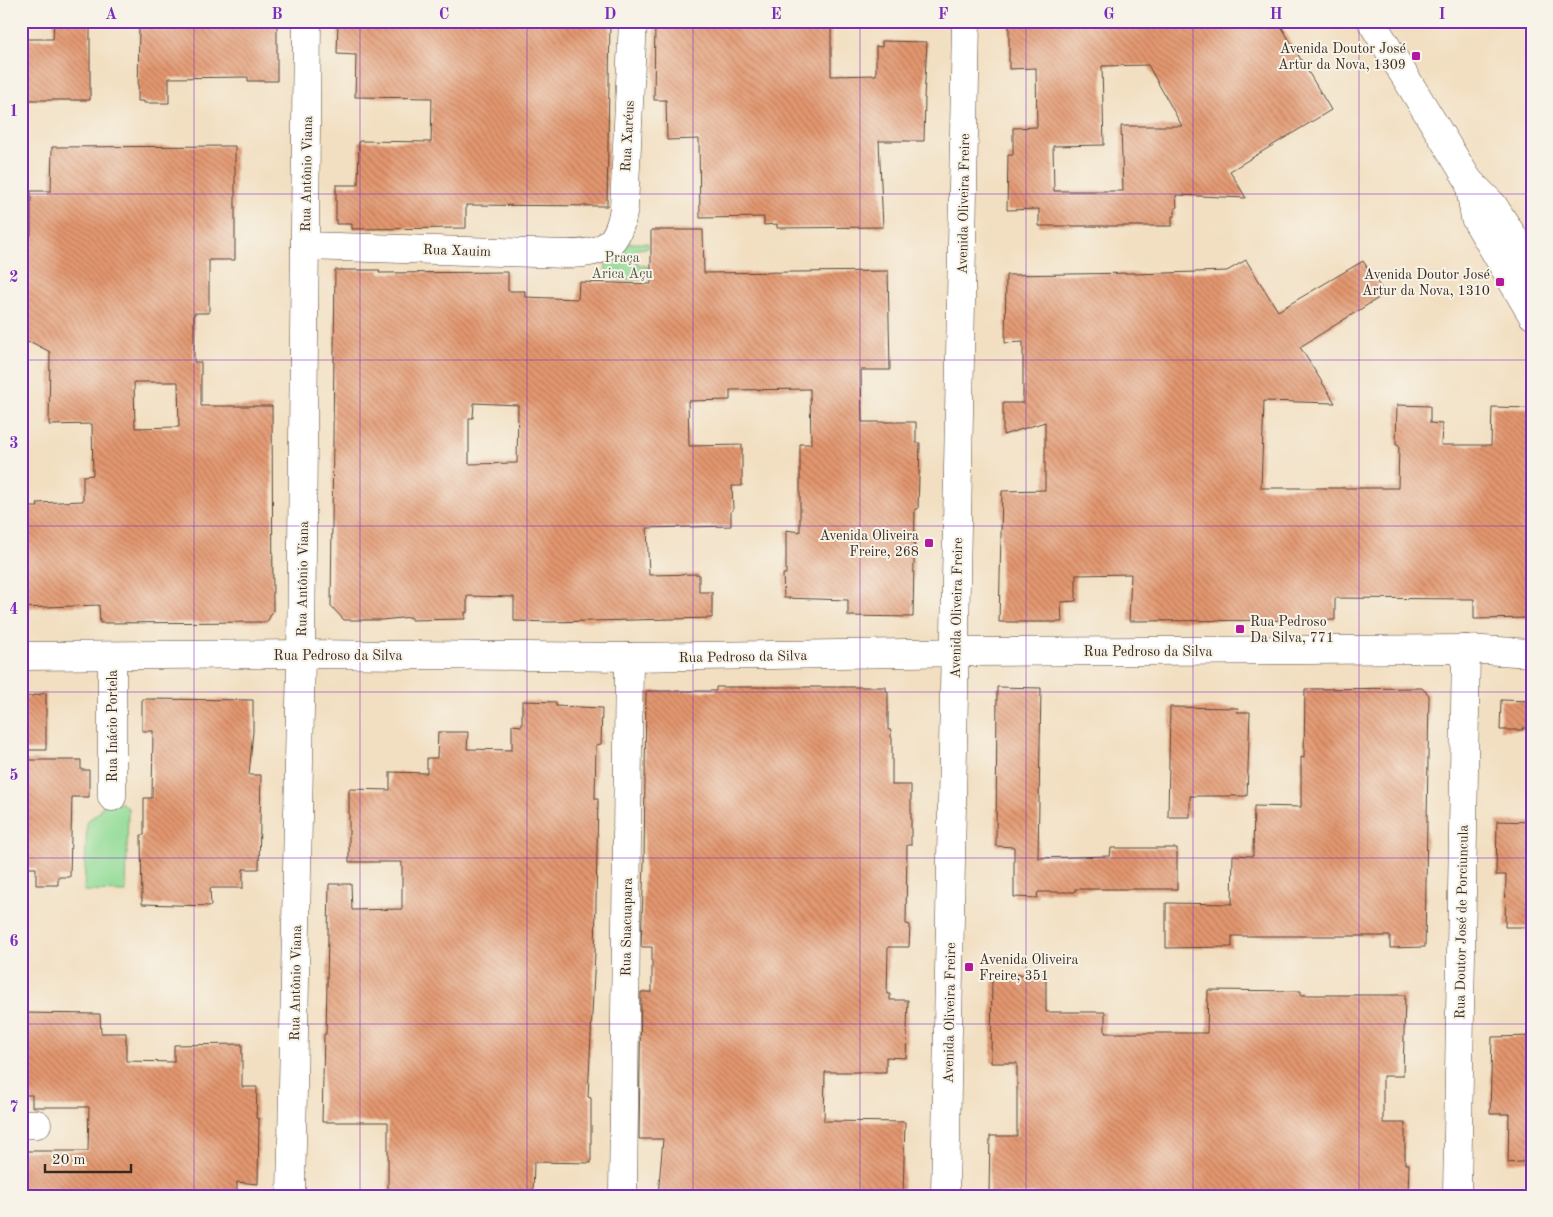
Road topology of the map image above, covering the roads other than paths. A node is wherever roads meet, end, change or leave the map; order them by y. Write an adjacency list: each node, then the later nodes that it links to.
1 (308, 21): 6 (street, Rua Antônio Viana)
2 (633, 21): 7 (street, Rua Xaréus)
3 (966, 21): 11 (street, Avenida Oliveira Freire)
4 (1371, 21): 5 (street)
5 (1469, 181): 8 (street); 9 (street)
6 (305, 246): 7 (street, Rua Xauim); 13 (street, Rua Antônio Viana)
7 (607, 247)
8 (1532, 266)
9 (1532, 315)
10 (1466, 649): 11 (street, Rua Pedroso da Silva); 12 (street, Rua Pedroso da Silva); 21 (street, Rua Doutor José de Porciuncula)
11 (955, 652): 16 (street, Rua Pedroso da Silva); 20 (street, Avenida Oliveira Freire)
12 (1532, 653)
13 (301, 654): 15 (street, Rua Pedroso da Silva); 16 (street, Rua Pedroso da Silva); 18 (street, Rua Antônio Viana)
14 (21, 656): 15 (street, Rua Pedroso da Silva)
15 (112, 656): 17 (street, Rua Inácio Portela)
16 (629, 657): 19 (street, Rua Suacuapara)
17 (112, 797)
18 (291, 1196)
19 (623, 1196)
20 (945, 1196)
21 (1457, 1196)

